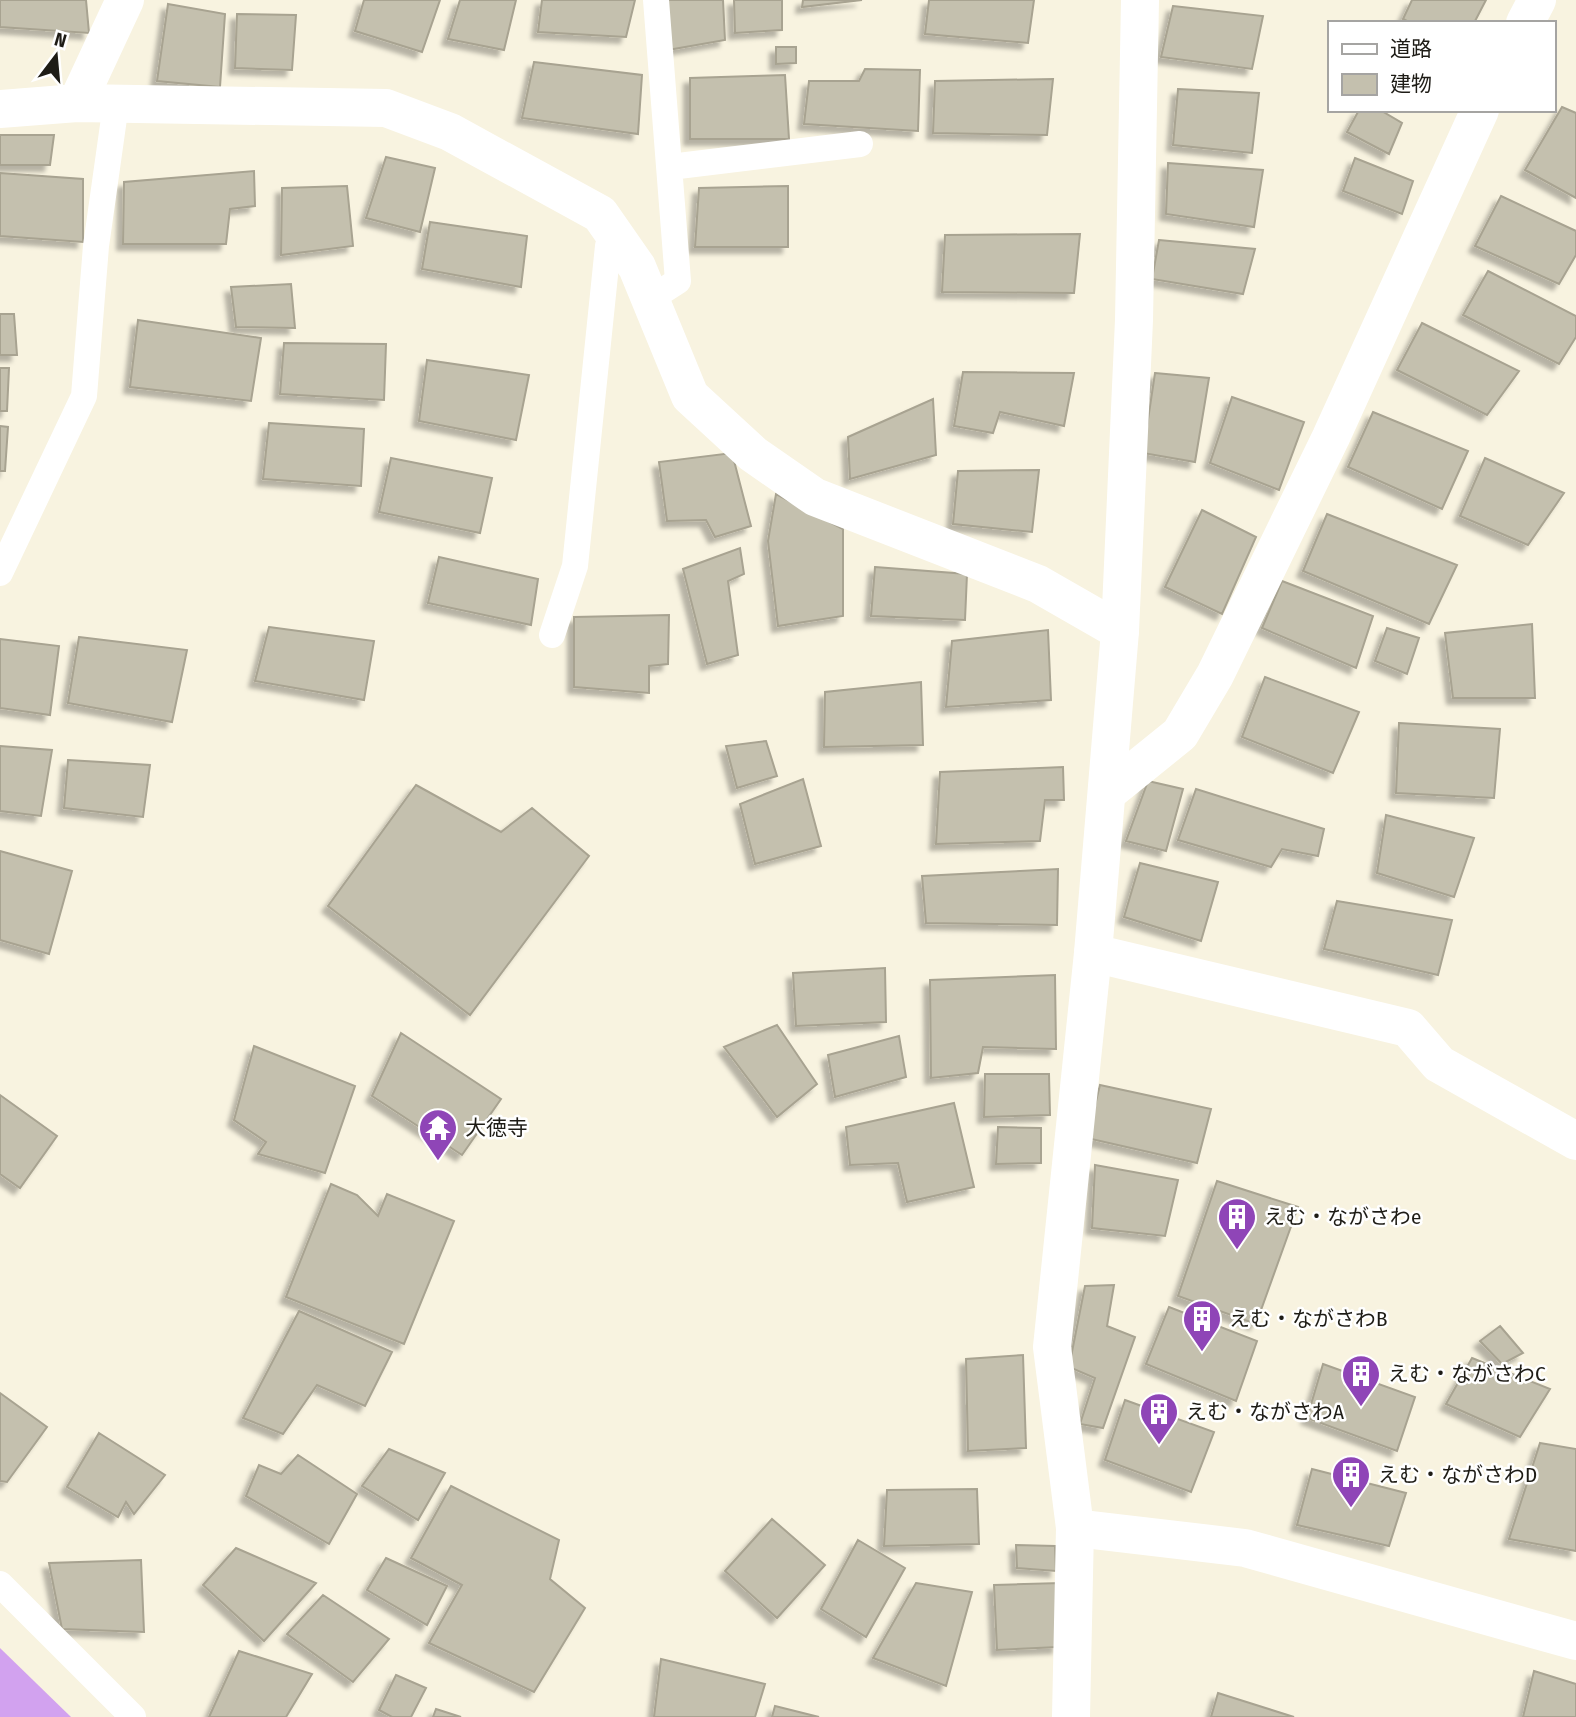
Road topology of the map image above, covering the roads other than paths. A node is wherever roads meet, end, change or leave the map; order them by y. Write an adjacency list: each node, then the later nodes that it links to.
1 (125, 0): 6 (street)
2 (656, 0): 11 (lane)
3 (1140, 0): 15 (street)
4 (1536, 0): 5 (street)
5 (1526, 21)
6 (77, 103): 7 (street); 8 (street)
7 (116, 104): 12 (street); 14 (lane)
8 (0, 109)
9 (1479, 112): 17 (street)
10 (860, 144): 11 (lane)
11 (670, 167): 13 (lane)
12 (613, 233): 13 (street); 16 (lane)
13 (650, 299): 15 (street)
14 (0, 573)
15 (1120, 631): 17 (street)
16 (552, 635)
17 (1107, 793): 18 (street)
18 (1093, 953): 19 (street); 20 (street)
19 (1576, 1141)
20 (1075, 1528): 22 (street); 24 (street)
21 (0, 1584): 23 (lane)
22 (1576, 1641)
23 (133, 1717)
24 (1071, 1717)

